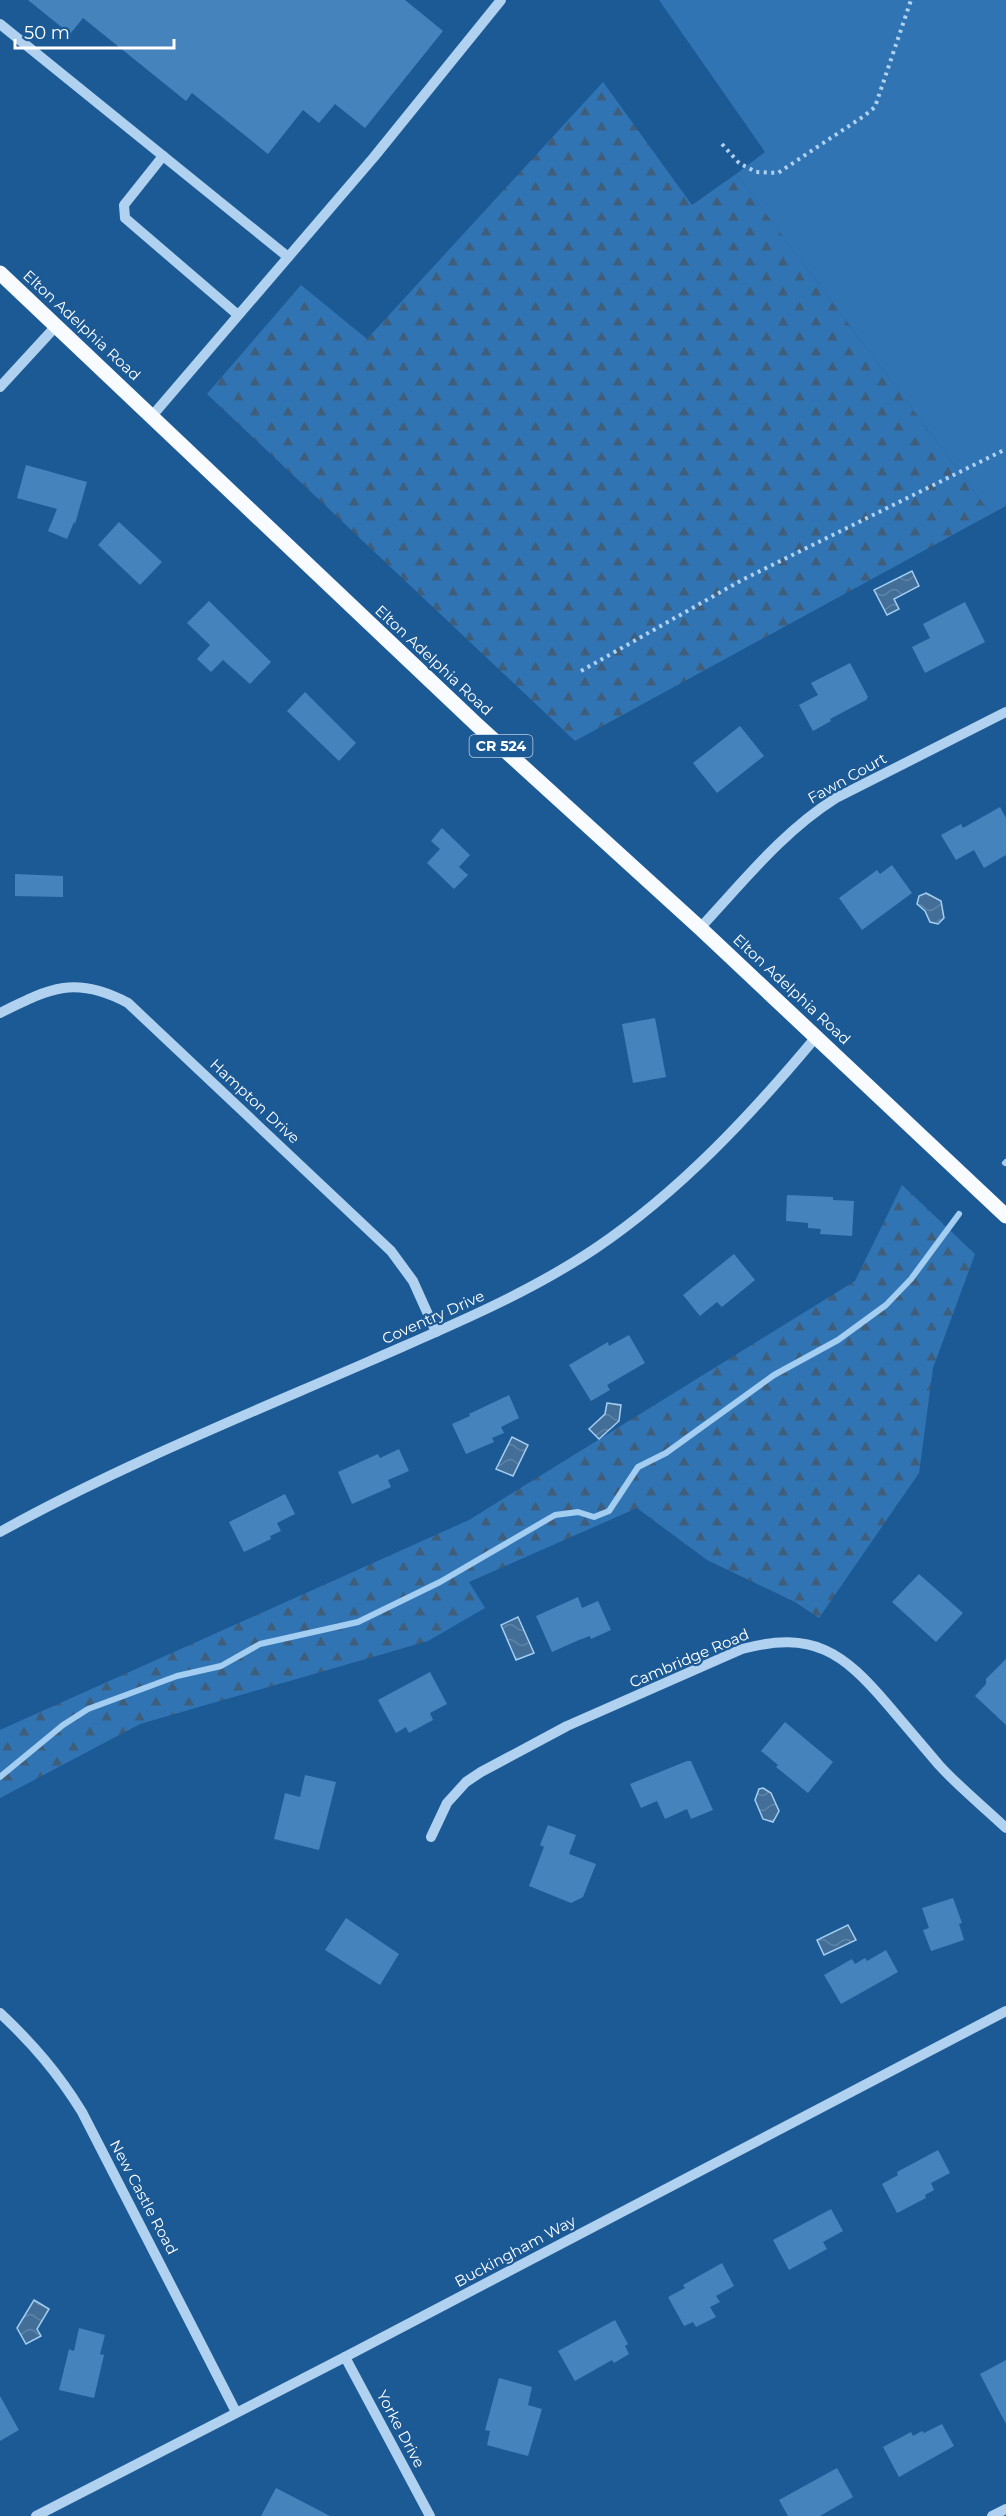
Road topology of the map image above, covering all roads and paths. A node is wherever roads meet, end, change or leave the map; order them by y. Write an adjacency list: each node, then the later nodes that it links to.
1 (501, 0): 6 (street)
2 (911, 0): 4 (path)
3 (0, 24): 5 (street)
4 (722, 144)
5 (163, 156): 6 (street); 8 (street)
6 (288, 257): 8 (street)
7 (0, 273): 9 (main road, Elton Adelphia Road / CR 524)
8 (238, 315): 11 (street)
9 (57, 326): 10 (street); 11 (main road, Elton Adelphia Road / CR 524)
10 (0, 387)
11 (152, 416): 15 (main road, Elton Adelphia Road / CR 524)
12 (1006, 448): 13 (path)
13 (581, 671)
14 (1006, 712): 15 (street, Fawn Court)
15 (700, 928): 17 (main road, Elton Adelphia Road / CR 524)
16 (0, 1013): 19 (street, Hampton Drive)
17 (816, 1037): 18 (main road, Elton Adelphia Road / CR 524); 19 (street, Coventry Drive)
18 (1006, 1216)
19 (436, 1332): 20 (street, Coventry Drive)
20 (0, 1532)
21 (1006, 1828): 22 (street, Cambridge Road)
22 (431, 1837)
23 (1006, 2011): 25 (street, Buckingham Way)
24 (0, 2013): 26 (street, New Castle Road)
25 (345, 2357): 26 (street, Buckingham Way); 29 (street, Yorke Drive)
26 (236, 2412): 28 (street, Buckingham Way)
27 (1006, 2509): 30 (street)
28 (36, 2516)
29 (430, 2516)
30 (992, 2516)

